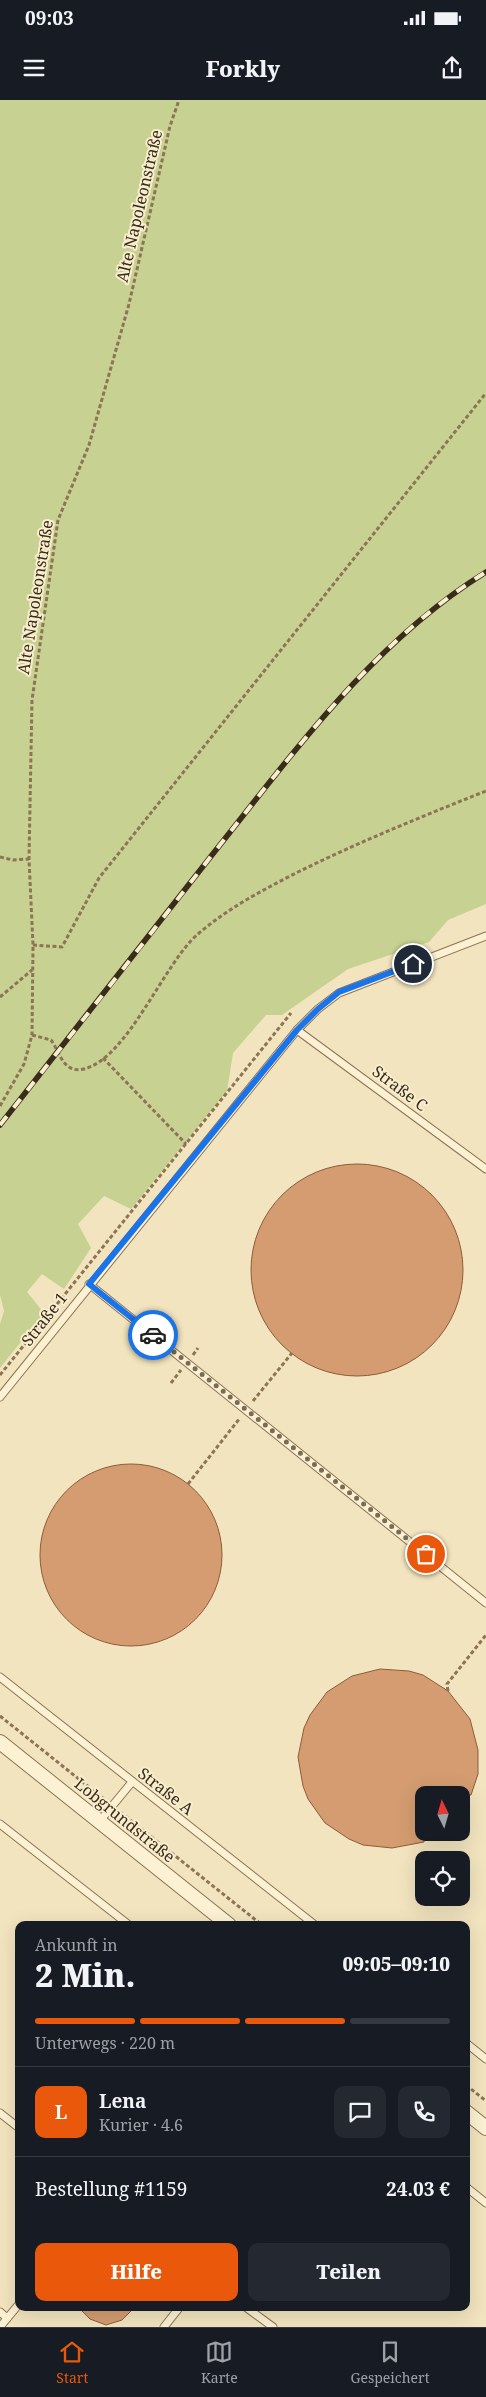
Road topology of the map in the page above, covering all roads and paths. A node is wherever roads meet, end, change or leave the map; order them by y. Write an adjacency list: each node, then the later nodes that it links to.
1 (178, 100): 5 (path, Alte Napoleonstraße)
2 (486, 393): 7 (path)
3 (486, 791): 13 (path)
4 (0, 858): 5 (path)
5 (29, 859): 7 (path, Alte Napoleonstraße)
6 (486, 936): 11 (lane, Straße 1)
7 (33, 945): 8 (path, Alte Napoleonstraße)
8 (33, 969): 9 (path); 12 (path, Alte Napoleonstraße)
9 (0, 997)
10 (291, 1013): 15 (path)
11 (297, 1030): 16 (lane, Straße C); 17 (lane, Straße 1)
12 (32, 1035): 13 (path); 14 (path, Alte Napoleonstraße)
13 (102, 1058): 15 (path)
14 (0, 1106)
15 (186, 1144): 20 (path)
16 (486, 1169)
17 (89, 1284): 22 (lane, Straße 1); 26 (lane)
18 (292, 1353): 23 (path)
19 (179, 1374): 21 (path)
20 (0, 1375)
21 (171, 1383)
22 (0, 1397)
23 (255, 1400)
24 (239, 1419): 25 (path)
25 (188, 1484)
26 (486, 1602)
27 (486, 1635): 29 (path)
28 (0, 1677): 32 (lane, Straße A)
29 (448, 1691)
30 (0, 1716): 33 (path)
31 (0, 1742): 34 (street, Lobgrundstraße)
32 (132, 1782): 33 (lane); 39 (lane, Straße A)
33 (112, 1806): 34 (lane); 38 (path)
34 (99, 1823): 37 (street, Lobgrundstraße)
35 (0, 1824): 36 (lane)
36 (124, 1921)
37 (224, 1921)
38 (257, 1921)
39 (310, 1921)
40 (470, 2046): 41 (lane)
41 (486, 2059)
42 (470, 2089): 43 (path)
43 (486, 2101)
44 (0, 2113): 46 (lane)
45 (470, 2115): 47 (street)
46 (15, 2125)
47 (486, 2128)
48 (470, 2191): 49 (lane)
49 (486, 2203)
50 (15, 2309): 54 (lane)
51 (177, 2311): 56 (lane)
52 (251, 2311): 57 (lane)
53 (0, 2312): 54 (lane)
54 (8, 2318): 55 (lane)
55 (0, 2327)
56 (164, 2327)
57 (273, 2327)

